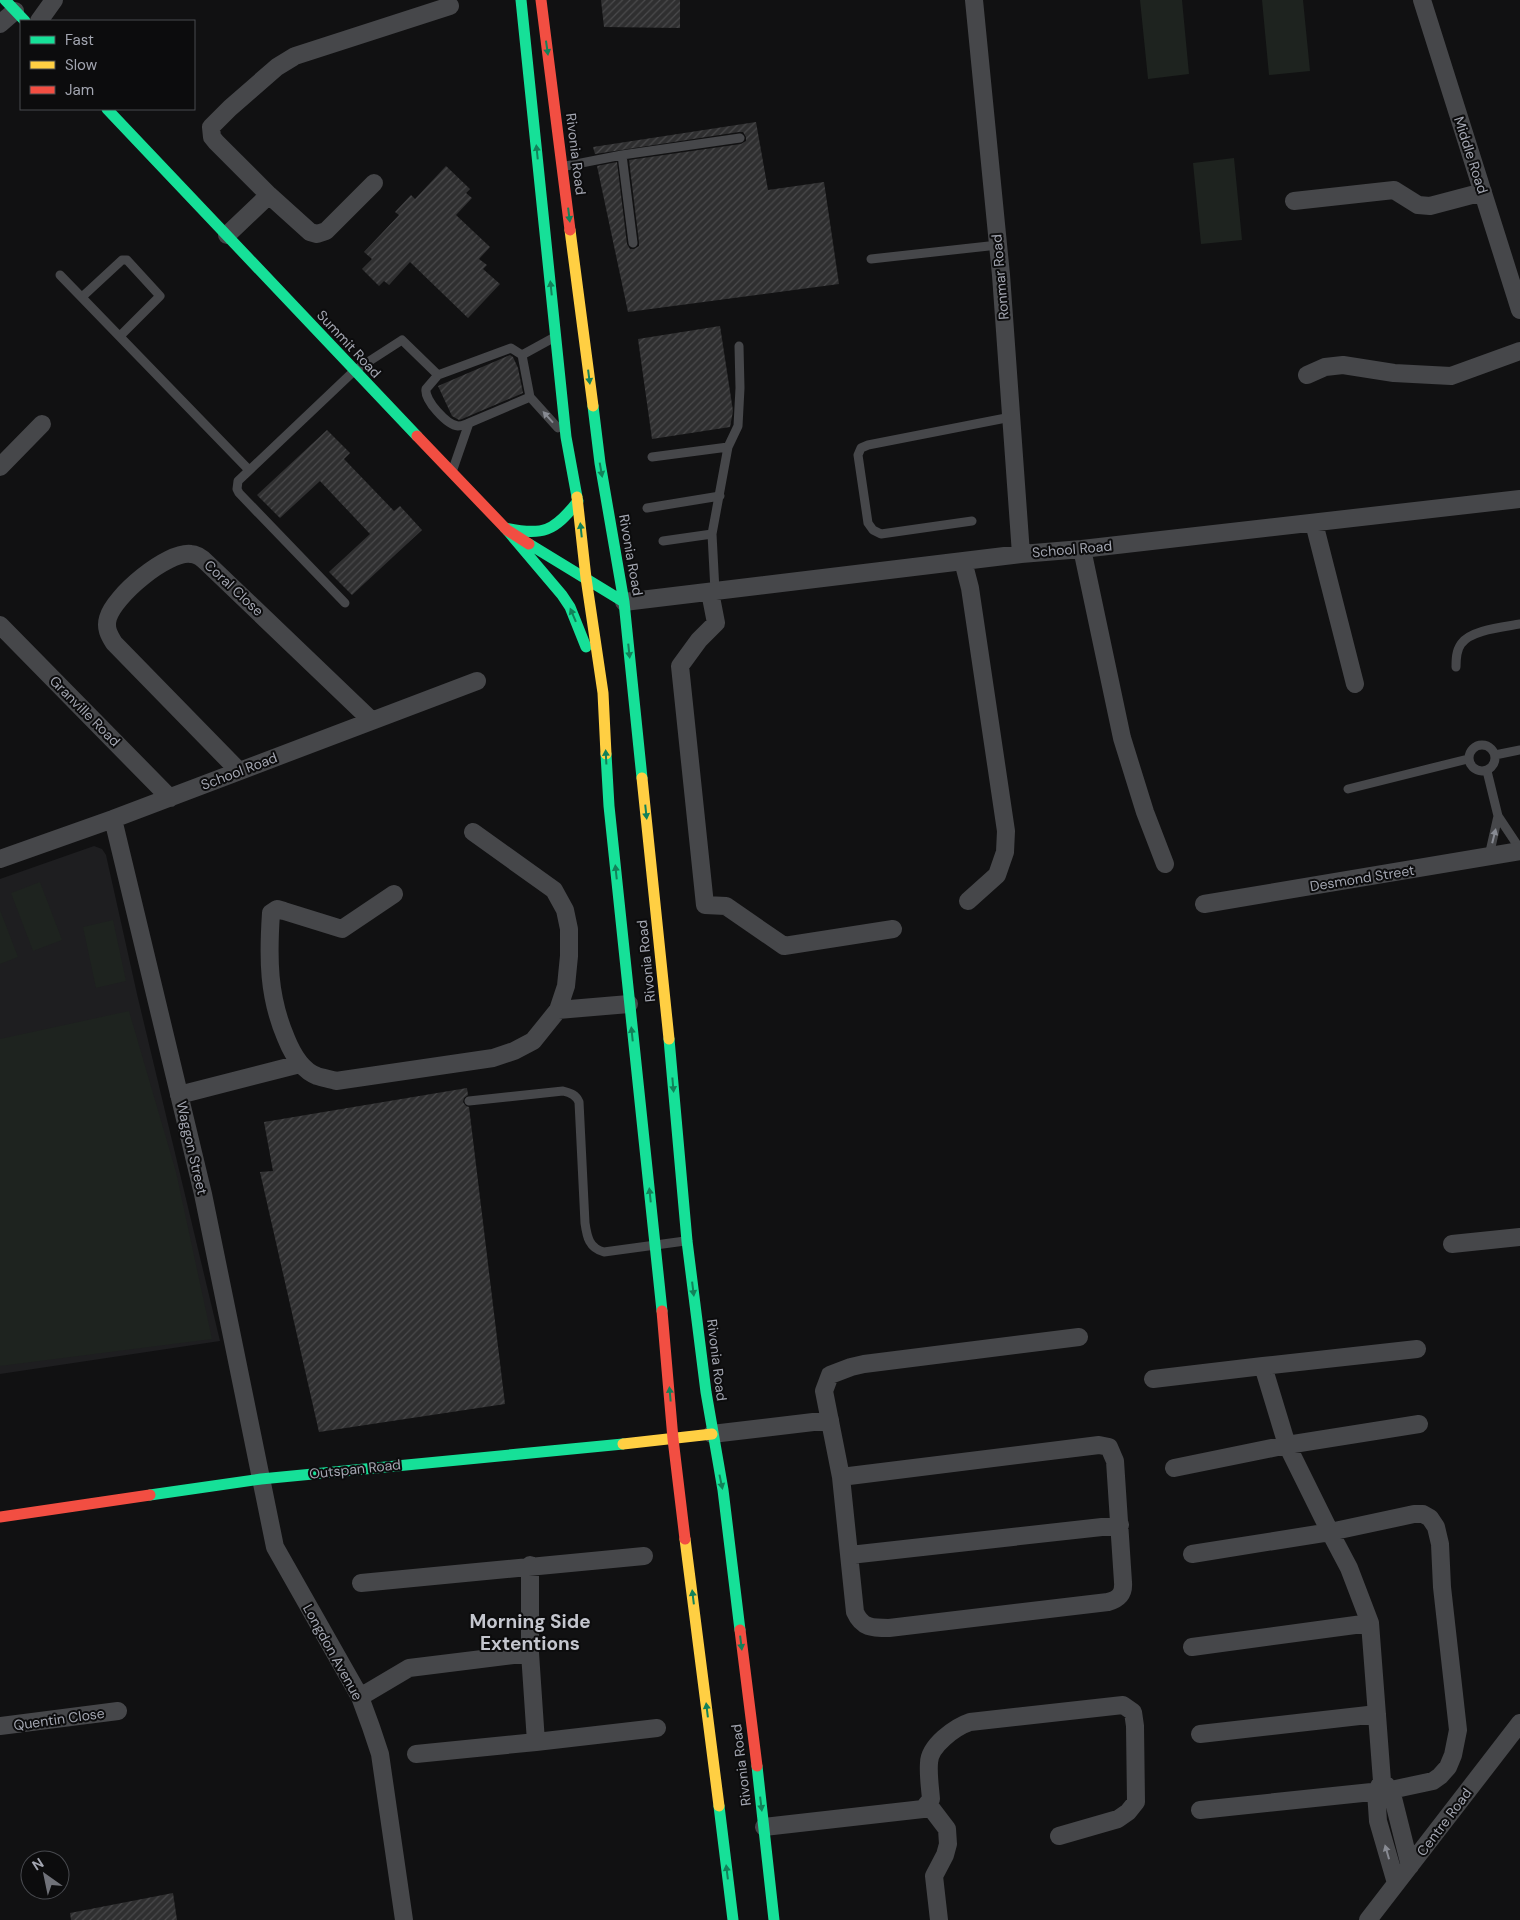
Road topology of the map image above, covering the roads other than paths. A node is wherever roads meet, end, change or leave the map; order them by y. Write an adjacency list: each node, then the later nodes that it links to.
1 (54, 0): 8 (street)
2 (521, 0): 18 (main road, Rivonia Road, one-way to 2)
3 (541, 0): 13 (main road, Rivonia Road, one-way to 13)
4 (974, 0): 21 (street, Ronmar Road)
5 (1422, 0): 15 (street, Middle Road)
6 (450, 6): 16 (street)
7 (15, 11): 9 (street)
8 (40, 20)
9 (0, 24)
10 (109, 110): 19 (main road, Summit Road)
11 (740, 138): 12 (lane)
12 (622, 155): 13 (lane); 20 (lane)
13 (555, 173): 18 (main road); 58 (main road, Rivonia Road, one-way to 58)
14 (374, 183): 16 (street)
15 (1483, 192): 17 (street); 25 (street, Middle Road)
16 (269, 195): 19 (street)
17 (1294, 200)
18 (542, 201): 27 (main road, Rivonia Road, one-way to 18)
19 (227, 236): 31 (main road, Summit Road)
20 (634, 243)
21 (998, 245): 22 (lane); 35 (street, Ronmar Road)
22 (871, 259)
23 (60, 275): 24 (lane)
24 (82, 297): 26 (lane); 26 (lane)
25 (1520, 310)
26 (120, 336): 42 (lane)
27 (556, 337): 30 (lane); 38 (main road, Rivonia Road)
28 (739, 346): 39 (lane)
29 (1520, 351): 33 (street)
30 (522, 355): 32 (lane); 34 (lane)
31 (354, 371): 32 (lane); 42 (lane); 43 (main road, Summit Road)
32 (438, 375): 36 (lane)
33 (1307, 375)
34 (530, 397): 36 (lane); 38 (lane, one-way to 34)
35 (1011, 417): 48 (lane); 54 (street, Ronmar Road)
36 (469, 423): 43 (lane)
37 (42, 424): 41 (street)
38 (566, 437): 46 (main road, Rivonia Road)
39 (728, 447): 40 (lane); 44 (lane)
40 (652, 457)
41 (0, 467)
42 (249, 470): 59 (lane)
43 (452, 473): 50 (main road, Summit Road)
44 (720, 496): 47 (lane); 51 (lane)
45 (1520, 499): 49 (street, School Road)
46 (578, 501): 50 (main road); 56 (main road, Rivonia Road, one-way to 46)
47 (647, 508)
48 (972, 521)
49 (1314, 523): 53 (street, School Road); 64 (street)
50 (506, 529): 56 (main road, Summit Road); 65 (main road, one-way to 50)
51 (712, 534): 52 (lane); 57 (lane)
52 (663, 541)
53 (1082, 549): 54 (street, School Road); 80 (street)
54 (1021, 554): 55 (street, School Road)
55 (963, 561): 57 (street, School Road); 82 (street)
56 (586, 578): 58 (main road, Summit Road); 65 (main road, Rivonia Road)
57 (712, 591): 58 (street, School Road); 84 (street)
58 (624, 602): 91 (main road, Rivonia Road, one-way to 91)
59 (345, 603)
60 (1520, 624): 62 (lane)
61 (0, 625): 73 (street, Granville Road)
62 (1456, 667)
63 (477, 681): 66 (street, School Road)
64 (1356, 684)
65 (603, 693): 85 (main road, Rivonia Road, one-way to 65)
66 (371, 720): 70 (street, School Road); 70 (street, Coral Close)
67 (1520, 750): 68 (lane)
68 (1495, 755): 69 (lane); 71 (lane)
69 (1468, 759): 71 (lane); 72 (lane)
70 (239, 771): 73 (street, School Road)
71 (1487, 771): 74 (lane)
72 (1348, 789)
73 (170, 798): 75 (street, School Road)
74 (1498, 816): 77 (lane); 78 (lane, one-way to 74)
75 (113, 819): 79 (street, School Road); 88 (street, Waggon Street)
76 (474, 832): 86 (street)
77 (1520, 850): 78 (street, Desmond Street)
78 (1489, 856): 83 (street, Desmond Street)
79 (0, 859)
80 (1165, 864)
81 (394, 894): 87 (street)
82 (968, 901)
83 (1204, 904)
84 (893, 929)
85 (629, 1004): 86 (street); 92 (main road, Rivonia Road, one-way to 85)
86 (558, 1010): 87 (street)
87 (300, 1064): 88 (street)
88 (179, 1095): 105 (street, Waggon Street)
89 (469, 1100): 92 (lane)
90 (1520, 1237): 93 (street)
91 (687, 1241): 92 (lane); 100 (main road, Rivonia Road, one-way to 100)
92 (655, 1244): 101 (main road, Rivonia Road, one-way to 92)
93 (1452, 1244)
94 (1079, 1337): 98 (street)
95 (1417, 1349): 96 (street)
96 (1263, 1366): 97 (street); 102 (street)
97 (1153, 1379)
98 (830, 1420): 100 (street); 104 (street)
99 (1419, 1424): 102 (street)
100 (712, 1434): 101 (main road, Outspan Road); 129 (main road, Rivonia Road, one-way to 129)
101 (674, 1439): 105 (main road, Outspan Road); 134 (main road, Rivonia Road, one-way to 101)
102 (1287, 1445): 103 (street); 108 (street)
103 (1174, 1468)
104 (841, 1478): 107 (street); 110 (street)
105 (261, 1479): 106 (main road, Outspan Road); 117 (street, Longdon Avenue)
106 (0, 1517)
107 (1120, 1525): 110 (street); 110 (street)
108 (1330, 1532): 109 (street); 114 (street); 126 (street)
109 (1192, 1554)
110 (850, 1555)
111 (644, 1556): 112 (street)
112 (530, 1565): 113 (street); 116 (street)
113 (361, 1583)
114 (1370, 1623): 115 (street); 119 (street)
115 (1192, 1647)
116 (530, 1653): 117 (street); 124 (street)
117 (360, 1697): 133 (street, Longdon Avenue)
118 (118, 1711): 121 (street, Quentin Close)
119 (1377, 1714): 123 (street); 126 (street)
120 (1520, 1723): 131 (street, Centre Road)
121 (0, 1726)
122 (657, 1728): 124 (street)
123 (1200, 1734)
124 (536, 1742): 125 (street)
125 (416, 1754)
126 (1383, 1788): 128 (street); 131 (street); 132 (street, one-way to 126)
127 (928, 1804): 129 (street); 130 (street); 136 (street)
128 (1200, 1810)
129 (764, 1827): 135 (main road, Rivonia Road)
130 (1059, 1836)
131 (1410, 1866): 132 (street, Centre Road)
132 (1396, 1883): 137 (street, Centre Road)
133 (404, 1920)
134 (732, 1920)
135 (774, 1920)
136 (939, 1920)
137 (1368, 1920)

